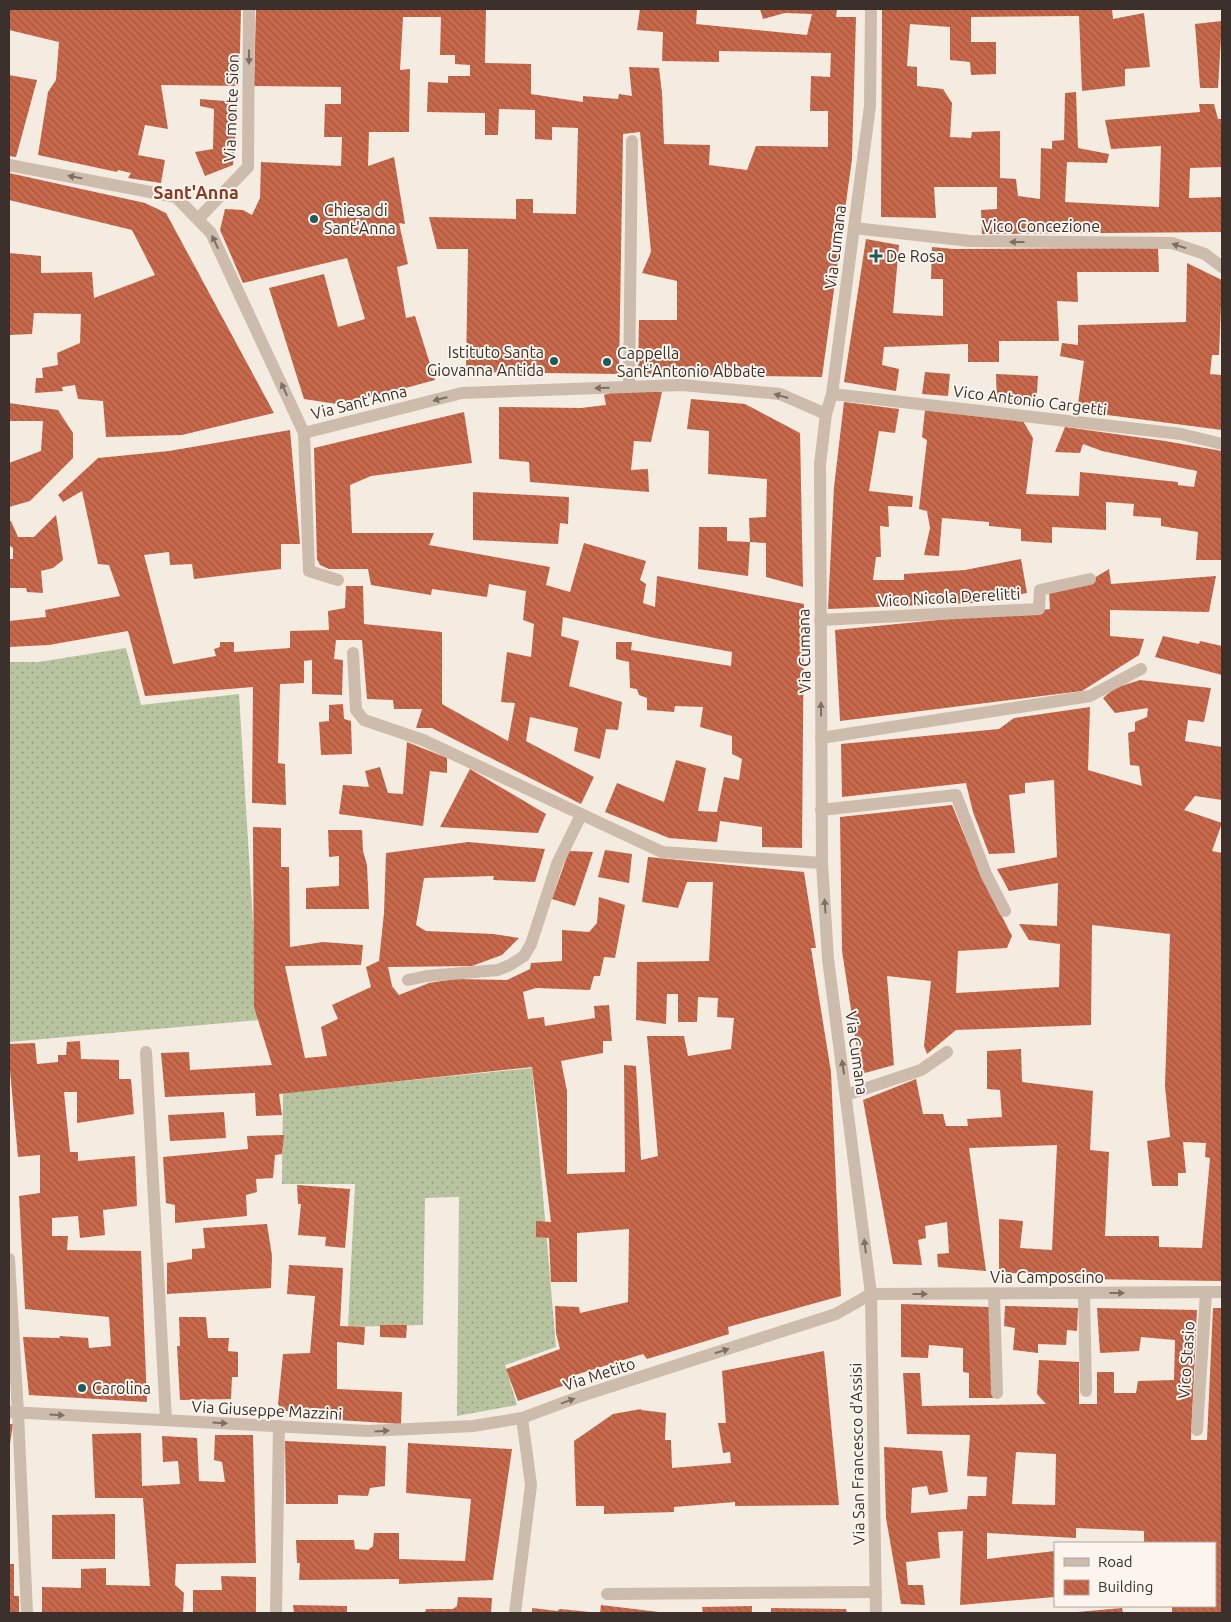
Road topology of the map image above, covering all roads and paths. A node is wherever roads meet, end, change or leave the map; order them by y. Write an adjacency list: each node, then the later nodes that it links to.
1 (249, 9): 5 (street, Via monte Sion, one-way to 5)
2 (872, 9): 6 (street, Via Cumana)
3 (632, 140): 8 (street)
4 (9, 164): 5 (street, Via Sant'Anna, one-way to 4)
5 (198, 219): 11 (street, Via Sant'Anna, one-way to 5)
6 (854, 228): 7 (street, Vico Concezione, one-way to 6); 9 (street, Via Cumana)
7 (1222, 267)
8 (630, 387): 10 (street, Via Sant'Anna, one-way to 8); 11 (street, Via Sant'Anna, one-way to 11)
9 (832, 394): 10 (street, Via Cumana); 12 (street, Vico Antonio Cargetti)
10 (826, 414): 15 (street, Via Cumana)
11 (304, 433): 14 (street)
12 (1222, 444)
13 (1090, 579): 15 (street, Vico Nicola Derelitti)
14 (338, 580)
15 (820, 620): 18 (street, Via Cumana, one-way to 15)
16 (353, 653): 20 (street)
17 (1141, 669): 18 (street)
18 (821, 738): 19 (street, Via Cumana)
19 (821, 810): 21 (street, Via Cumana); 22 (street)
20 (581, 816): 21 (street); 23 (street)
21 (822, 863): 26 (street, Via Cumana, one-way to 21)
22 (1005, 911)
23 (408, 980)
24 (146, 1052): 37 (street)
25 (948, 1052): 26 (street)
26 (846, 1095): 31 (street, Via Cumana, one-way to 26)
27 (9, 1259): 35 (street)
28 (1206, 1292): 29 (street, Via Camposcino); 30 (street, Via Camposcino, one-way to 28); 39 (street, Vico Stasio)
29 (1222, 1292)
30 (1084, 1293): 32 (street, Via Camposcino); 33 (street)
31 (871, 1294): 32 (street, Via Camposcino, one-way to 32); 36 (street, Via Metito, one-way to 31); 40 (street, Via San Francesco d'Assisi)
32 (994, 1294): 34 (street)
33 (1086, 1391)
34 (996, 1394)
35 (14, 1412): 37 (street, Via Giuseppe Mazzini, one-way to 37); 42 (street)
36 (522, 1418): 38 (street, Via Giuseppe Mazzini, one-way to 36); 44 (street)
37 (166, 1420): 38 (street, Via Giuseppe Mazzini, one-way to 38)
38 (279, 1426): 43 (street)
39 (1197, 1430)
40 (876, 1592): 41 (street); 45 (street, Via San Francesco d'Assisi)
41 (607, 1594)
42 (27, 1613)
43 (276, 1613)
44 (514, 1613)
45 (876, 1613)

